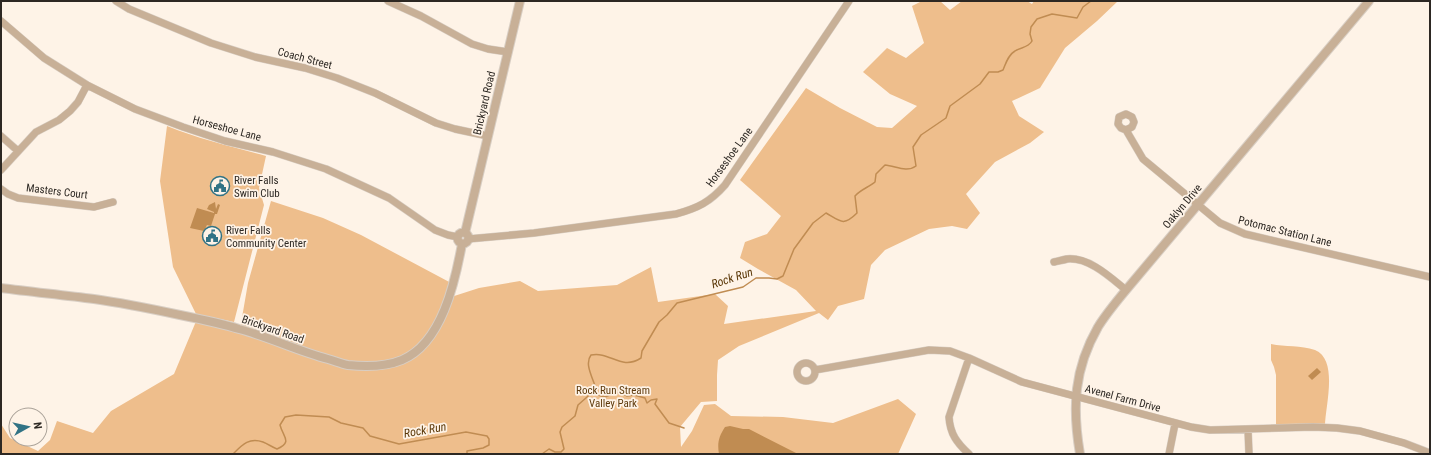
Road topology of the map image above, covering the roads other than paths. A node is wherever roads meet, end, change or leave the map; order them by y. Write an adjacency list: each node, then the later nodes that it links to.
1 (116, 1): 11 (street, Coach Street)
2 (388, 1): 7 (street)
3 (520, 1): 7 (street, Brickyard Road)
4 (849, 1): 17 (street, Horseshoe Lane)
5 (1369, 1): 16 (street, Oaklyn Drive)
6 (1, 21): 8 (street, Horseshoe Lane)
7 (508, 52): 11 (street, Brickyard Road)
8 (88, 85): 12 (street); 17 (street, Horseshoe Lane)
9 (1126, 130): 16 (street, Potomac Station Lane)
10 (1, 136): 12 (street)
11 (488, 136): 17 (street, Brickyard Road)
12 (18, 151): 13 (street)
13 (1, 170)
14 (1, 189): 15 (street, Masters Court)
15 (113, 202)
16 (1197, 205): 19 (street, Potomac Station Lane); 21 (street, Oaklyn Drive)
17 (463, 238): 20 (street, Brickyard Road)
18 (1054, 262): 21 (street)
19 (1430, 276)
20 (1, 288)
21 (1126, 290): 24 (street, Oaklyn Drive)
22 (970, 358): 23 (street, Avenel Farm Drive); 24 (street, Avenel Farm Drive); 28 (street)
23 (815, 370)
24 (1075, 397): 25 (street, Avenel Farm Drive); 29 (street, Oaklyn Drive)
25 (1175, 424): 26 (street, Avenel Farm Drive); 30 (street)
26 (1248, 430): 27 (street, Avenel Farm Drive); 31 (street)
27 (1430, 453)
28 (969, 454)
29 (1080, 454)
30 (1169, 454)
31 (1249, 454)

